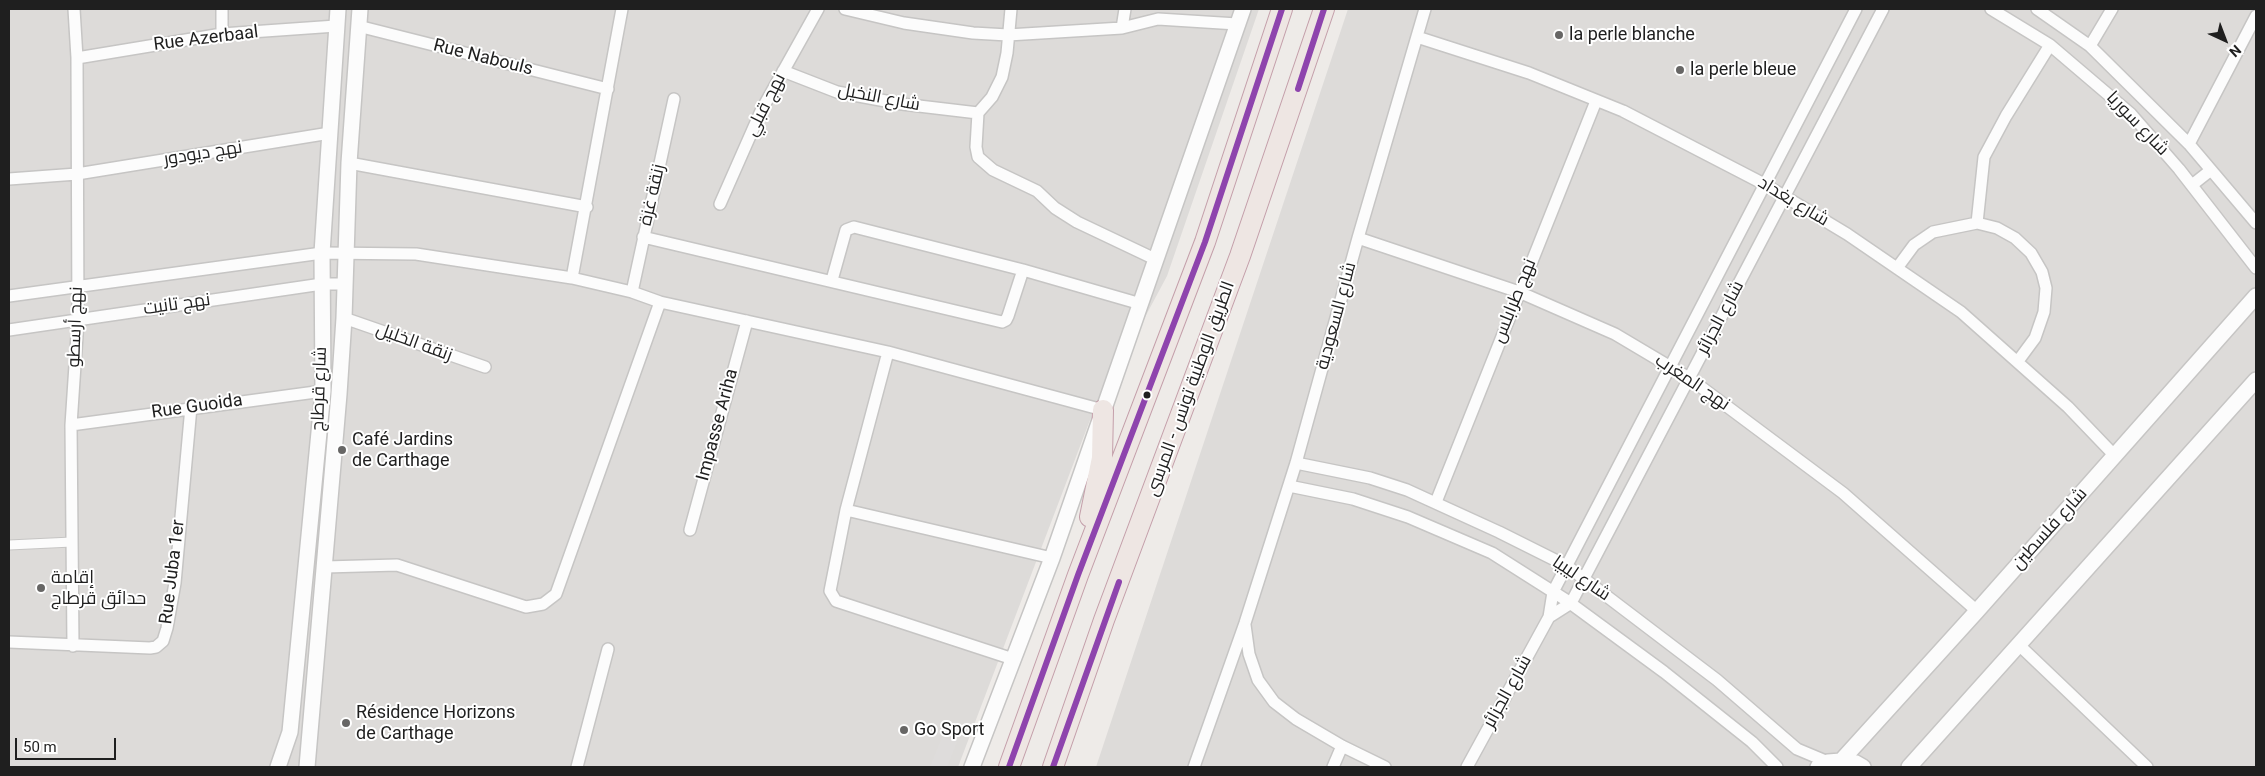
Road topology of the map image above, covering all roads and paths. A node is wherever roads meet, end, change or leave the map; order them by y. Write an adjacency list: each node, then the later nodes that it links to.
1 (74, 9): 29 (street, نهج أرسطو)
2 (222, 9): 24 (street)
3 (338, 9): 21 (street, شارع قرطاج)
4 (360, 9): 22 (street, شارع قرطاج)
5 (622, 9): 31 (street)
6 (818, 9): 30 (street, نهج قبلي)
7 (845, 9): 25 (street)
8 (1012, 9): 25 (street)
9 (1125, 9): 23 (street)
10 (1243, 9): 20 (street)
11 (1282, 9): 92 (highway)
12 (1324, 9): 106 (highway, الطريق الوطنية تونس - المرسى)
13 (1425, 9): 26 (street, شارع السعودية)
14 (1856, 9): 41 (street, شارع الجزائر)
15 (1883, 9): 43 (street, شارع الجزائر)
16 (2037, 9): 28 (street, شارع سوريا)
17 (2112, 9): 28 (street)
18 (1994, 10): 27 (street, شارع سوريا)
19 (2256, 16): 36 (street)
20 (1237, 24): 23 (street); 52 (street)
21 (336, 26): 24 (street, Rue Azerbaal); 35 (street, شارع قرطاج)
22 (358, 26): 31 (street, Rue Nabouls); 37 (street, شارع قرطاج)
23 (1122, 28): 25 (street)
24 (222, 34): 29 (street, Rue Azerbaal)
25 (1008, 35): 34 (street)
26 (1417, 37): 33 (street, شارع بغداد); 49 (street, شارع السعودية)
27 (2050, 45): 42 (street, شارع سوريا); 46 (street)
28 (2090, 46): 36 (street, شارع سوريا)
29 (78, 58): 39 (street, نهج أرسطو)
30 (783, 71): 34 (street, شارع النخيل); 44 (street, نهج قبلي)
31 (608, 89): 45 (street)
32 (674, 99): 48 (street, زنقة غزة)
33 (1596, 101): 41 (street, شارع بغداد); 62 (street, نهج طرابلس)
34 (978, 113): 52 (street)
35 (330, 132): 39 (street, نهج ديودور); 51 (street, شارع قرطاج)
36 (2189, 144): 38 (street, شارع سوريا)
37 (349, 163): 45 (street); 50 (street, شارع قرطاج)
38 (2211, 170): 42 (street); 47 (street, شارع سوريا)
39 (76, 174): 40 (street, نهج ديودور); 60 (street, نهج أرسطو)
40 (9, 179)
41 (1764, 184): 43 (street, شارع بغداد); 74 (street, شارع الجزائر)
42 (2192, 185): 54 (street, شارع سوريا)
43 (1784, 196): 53 (street, شارع بغداد); 75 (street, شارع الجزائر)
44 (720, 204)
45 (587, 207): 56 (street)
46 (1977, 222): 53 (street); 72 (street)
47 (2256, 223)
48 (643, 237): 57 (street); 61 (street, زنقة غزة)
49 (1358, 238): 62 (street, نهج المغرب); 82 (street, شارع السعودية)
50 (347, 252): 51 (street); 56 (street); 59 (street, شارع قرطاج)
51 (322, 253): 58 (street, شارع قرطاج); 60 (street)
52 (1157, 260): 66 (street)
53 (1897, 268): 72 (street, شارع بغداد)
54 (2256, 268)
55 (1023, 270): 57 (street); 57 (street); 66 (street)
56 (572, 278): 61 (street)
57 (832, 280)
58 (322, 284): 59 (street, نهج تانيت); 68 (street, نهج تانيت); 77 (street, شارع قرطاج)
59 (345, 284): 67 (street, شارع قرطاج)
60 (77, 286): 63 (street); 68 (street, نهج أرسطو)
61 (632, 292): 65 (street)
62 (1519, 292): 74 (street, نهج المغرب); 84 (street, نهج طرابلس)
63 (9, 296)
64 (2256, 296): 81 (street, شارع فلسطين)
65 (660, 302): 69 (street); 91 (street)
66 (1141, 304): 79 (street)
67 (344, 318): 73 (street, زنقة الخليل); 91 (street, شارع قرطاج)
68 (78, 320): 70 (street, نهج تانيت); 80 (street, نهج أرسطو)
69 (747, 321): 71 (street); 86 (street, Impasse Ariha)
70 (9, 330)
71 (888, 352): 79 (street); 85 (street)
72 (2018, 361): 81 (street, شارع بغداد)
73 (484, 367)
74 (1670, 367): 75 (street, نهج المغرب); 90 (street, شارع الجزائر)
75 (1689, 378): 93 (street, شارع الجزائر); 96 (street, نهج المغرب)
76 (2256, 380): 100 (street)
77 (323, 391): 78 (street, Rue Guoida); 108 (street, شارع قرطاج)
78 (191, 408): 80 (street, Rue Guoida); 101 (street, Rue Juba 1er)
79 (1103, 410): 89 (street); 92 (highway)
80 (71, 424): 87 (street, نهج أرسطو)
81 (2115, 456): 96 (street, شارع فلسطين)
82 (1296, 463): 83 (street, شارع السعودية); 84 (street, شارع ليبيا)
83 (1289, 486): 94 (street, شارع ليبيا); 98 (street, شارع السعودية)
84 (1436, 502): 90 (street, شارع ليبيا)
85 (846, 510): 89 (street); 103 (street)
86 (690, 530)
87 (72, 542): 88 (street); 101 (street, نهج أرسطو)
88 (9, 545)
89 (1052, 558): 103 (street)
90 (1567, 566): 93 (street, شارع ليبيا); 94 (street, شارع الجزائر)
91 (325, 567): 109 (street, شارع قرطاج)
92 (1078, 575): 104 (highway)
93 (1584, 580): 95 (street, شارع الجزائر); 107 (street, شارع ليبيا)
94 (1553, 592): 95 (street, شارع ليبيا); 97 (street, شارع الجزائر)
95 (1571, 604): 97 (street); 118 (street, شارع ليبيا)
96 (1977, 611): 107 (street, شارع فلسطين)
97 (1549, 617): 117 (street, شارع الجزائر)
98 (1245, 623): 105 (street); 114 (street, شارع السعودية)
99 (9, 642): 101 (street, Rue Juba 1er)
100 (2020, 645): 120 (street); 121 (street)
101 (73, 646)
102 (608, 649): 110 (street)
103 (1013, 659): 111 (street)
104 (1042, 674): 112 (highway); 113 (highway)
105 (1342, 746): 115 (street); 116 (street)
106 (1055, 764)
107 (1829, 764): 119 (street)
108 (278, 767)
109 (306, 767)
110 (577, 767)
111 (972, 767)
112 (1000, 767)
113 (1009, 767)
114 (1194, 767)
115 (1332, 767)
116 (1385, 767)
117 (1467, 767)
118 (1777, 767)
119 (1863, 767)
120 (1909, 767)
121 (2147, 767)

